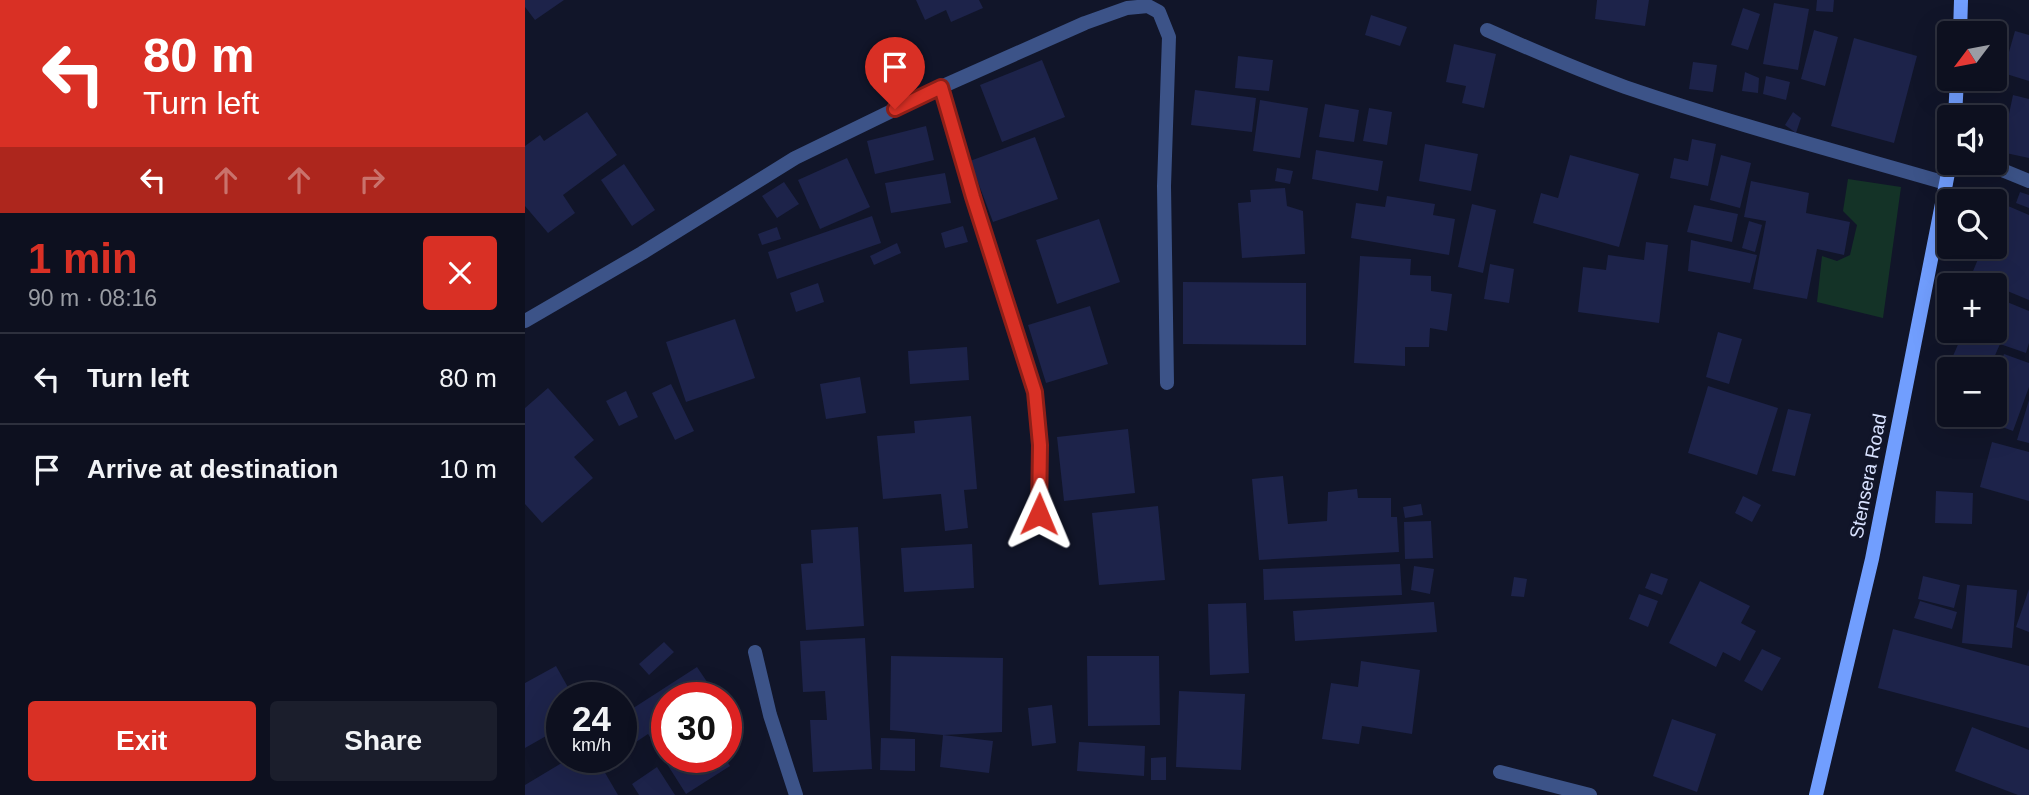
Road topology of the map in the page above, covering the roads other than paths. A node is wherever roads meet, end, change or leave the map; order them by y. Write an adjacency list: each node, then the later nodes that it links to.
1 (1961, 0): 2 (street)
2 (1960, 21)
3 (1487, 30): 8 (street)
4 (941, 87): 9 (street); 10 (street); 11 (street)
5 (2007, 172): 7 (street)
6 (1948, 175): 8 (street, Stensera Road)
7 (2029, 181)
8 (1946, 183): 16 (street, Stensera Road)
9 (525, 321)
10 (1167, 383)
11 (1039, 514)
12 (755, 652): 14 (street)
13 (1500, 772): 15 (street)
14 (796, 795)
15 (1590, 795)
16 (1817, 795)

